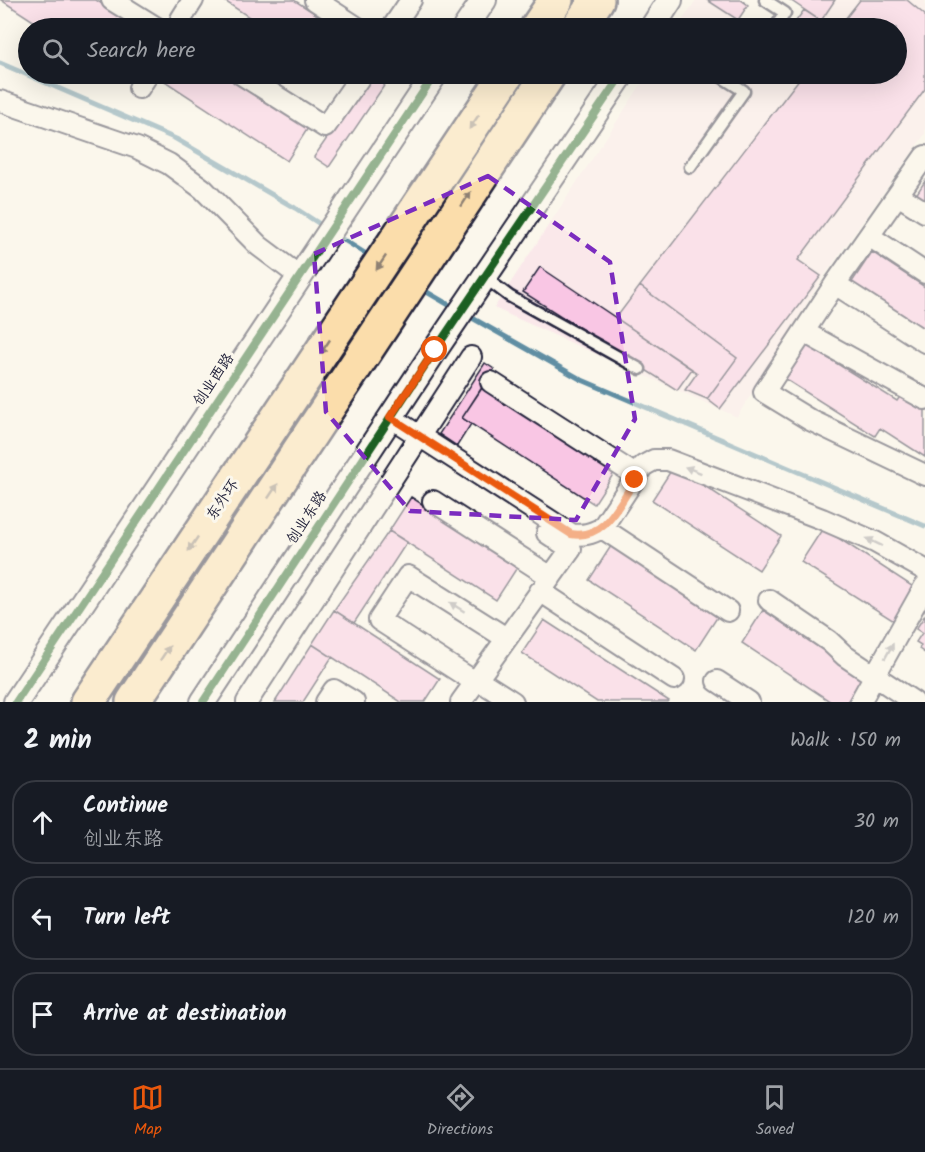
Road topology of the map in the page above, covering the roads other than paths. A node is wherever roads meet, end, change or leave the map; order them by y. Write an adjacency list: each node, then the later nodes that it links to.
1 (112, 0): 10 (street)
2 (194, 0): 11 (street)
3 (315, 0): 12 (street)
4 (411, 0): 13 (street)
5 (484, 0): 14 (street)
6 (556, 0): 15 (highway)
7 (597, 0): 16 (highway)
8 (670, 0): 17 (street)
9 (765, 0): 18 (lane)
10 (141, 18)
11 (182, 18)
12 (343, 18)
13 (399, 18)
14 (472, 18)
15 (544, 18)
16 (585, 18)
17 (658, 18)
18 (782, 18)
19 (257, 84): 20 (street)
20 (355, 84)
21 (428, 84): 33 (street, 创业西路)
22 (500, 84): 60 (highway, 东外环, one-way to 60)
23 (542, 84): 61 (highway, one-way to 23)
24 (615, 84): 34 (street)
25 (733, 84): 28 (lane)
26 (0, 101): 33 (street)
27 (925, 156): 29 (street)
28 (690, 167)
29 (898, 195): 30 (street); 31 (street)
30 (925, 212)
31 (869, 236): 32 (street); 35 (street)
32 (925, 273)
33 (299, 276): 59 (street, 创业西路)
34 (483, 279): 39 (lane); 42 (street, 创业东路)
35 (835, 284): 36 (street); 37 (street)
36 (804, 332): 41 (street); 44 (street)
37 (925, 342)
38 (471, 357): 43 (street)
39 (640, 369)
40 (491, 382): 45 (street)
41 (925, 399)
42 (386, 423): 43 (street); 62 (street, 创业东路)
43 (416, 441): 48 (street); 63 (street)
44 (925, 475)
45 (638, 476): 47 (street); 49 (street, one-way to 45)
46 (433, 501): 50 (street)
47 (602, 528): 48 (street); 53 (street)
48 (576, 543): 50 (street)
49 (925, 570)
50 (545, 584): 54 (street); 57 (street)
51 (925, 586): 55 (street, one-way to 51)
52 (768, 600): 55 (street)
53 (728, 611)
54 (506, 638): 56 (street); 56 (street, one-way to 56)
55 (875, 676): 69 (street); 70 (street)
56 (476, 680): 66 (street); 67 (street)
57 (674, 680)
58 (717, 681): 68 (street)
59 (16, 702)
60 (88, 702)
61 (133, 702)
62 (202, 702)
63 (247, 702)
64 (326, 702): 65 (street)
65 (354, 702)
66 (461, 702)
67 (513, 702)
68 (749, 702)
69 (860, 702)
70 (914, 702)

